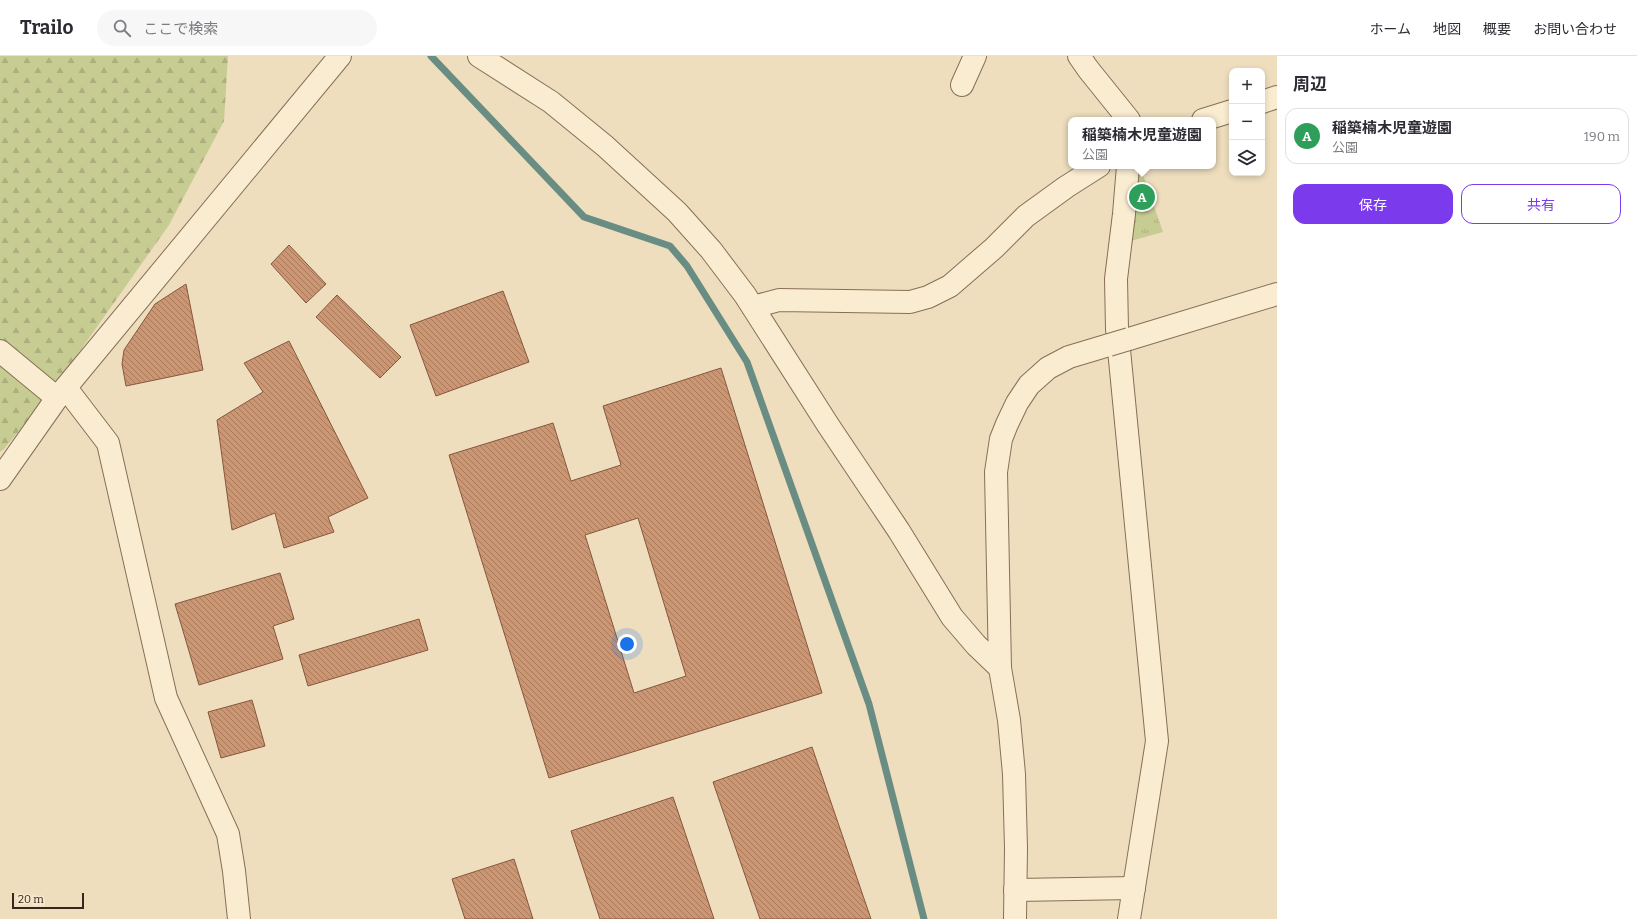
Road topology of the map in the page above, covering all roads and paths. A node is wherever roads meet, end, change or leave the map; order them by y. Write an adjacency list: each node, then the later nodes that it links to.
1 (340, 56): 16 (street)
2 (479, 56): 14 (street)
3 (975, 56): 5 (street)
4 (1079, 56): 9 (street)
5 (962, 85)
6 (1277, 97): 7 (street)
7 (1265, 101)
8 (1229, 112): 10 (street)
9 (1127, 117)
10 (1213, 117)
11 (1094, 169): 14 (street)
12 (1128, 169): 19 (street)
13 (1277, 294): 18 (street, bridge)
14 (753, 307): 18 (street)
15 (0, 351): 16 (street)
16 (62, 393): 17 (street); 21 (street)
17 (0, 479)
18 (1000, 668): 20 (street)
19 (1134, 888): 20 (street); 23 (street)
20 (1015, 890): 22 (street)
21 (239, 919)
22 (1015, 919)
23 (1128, 919)

